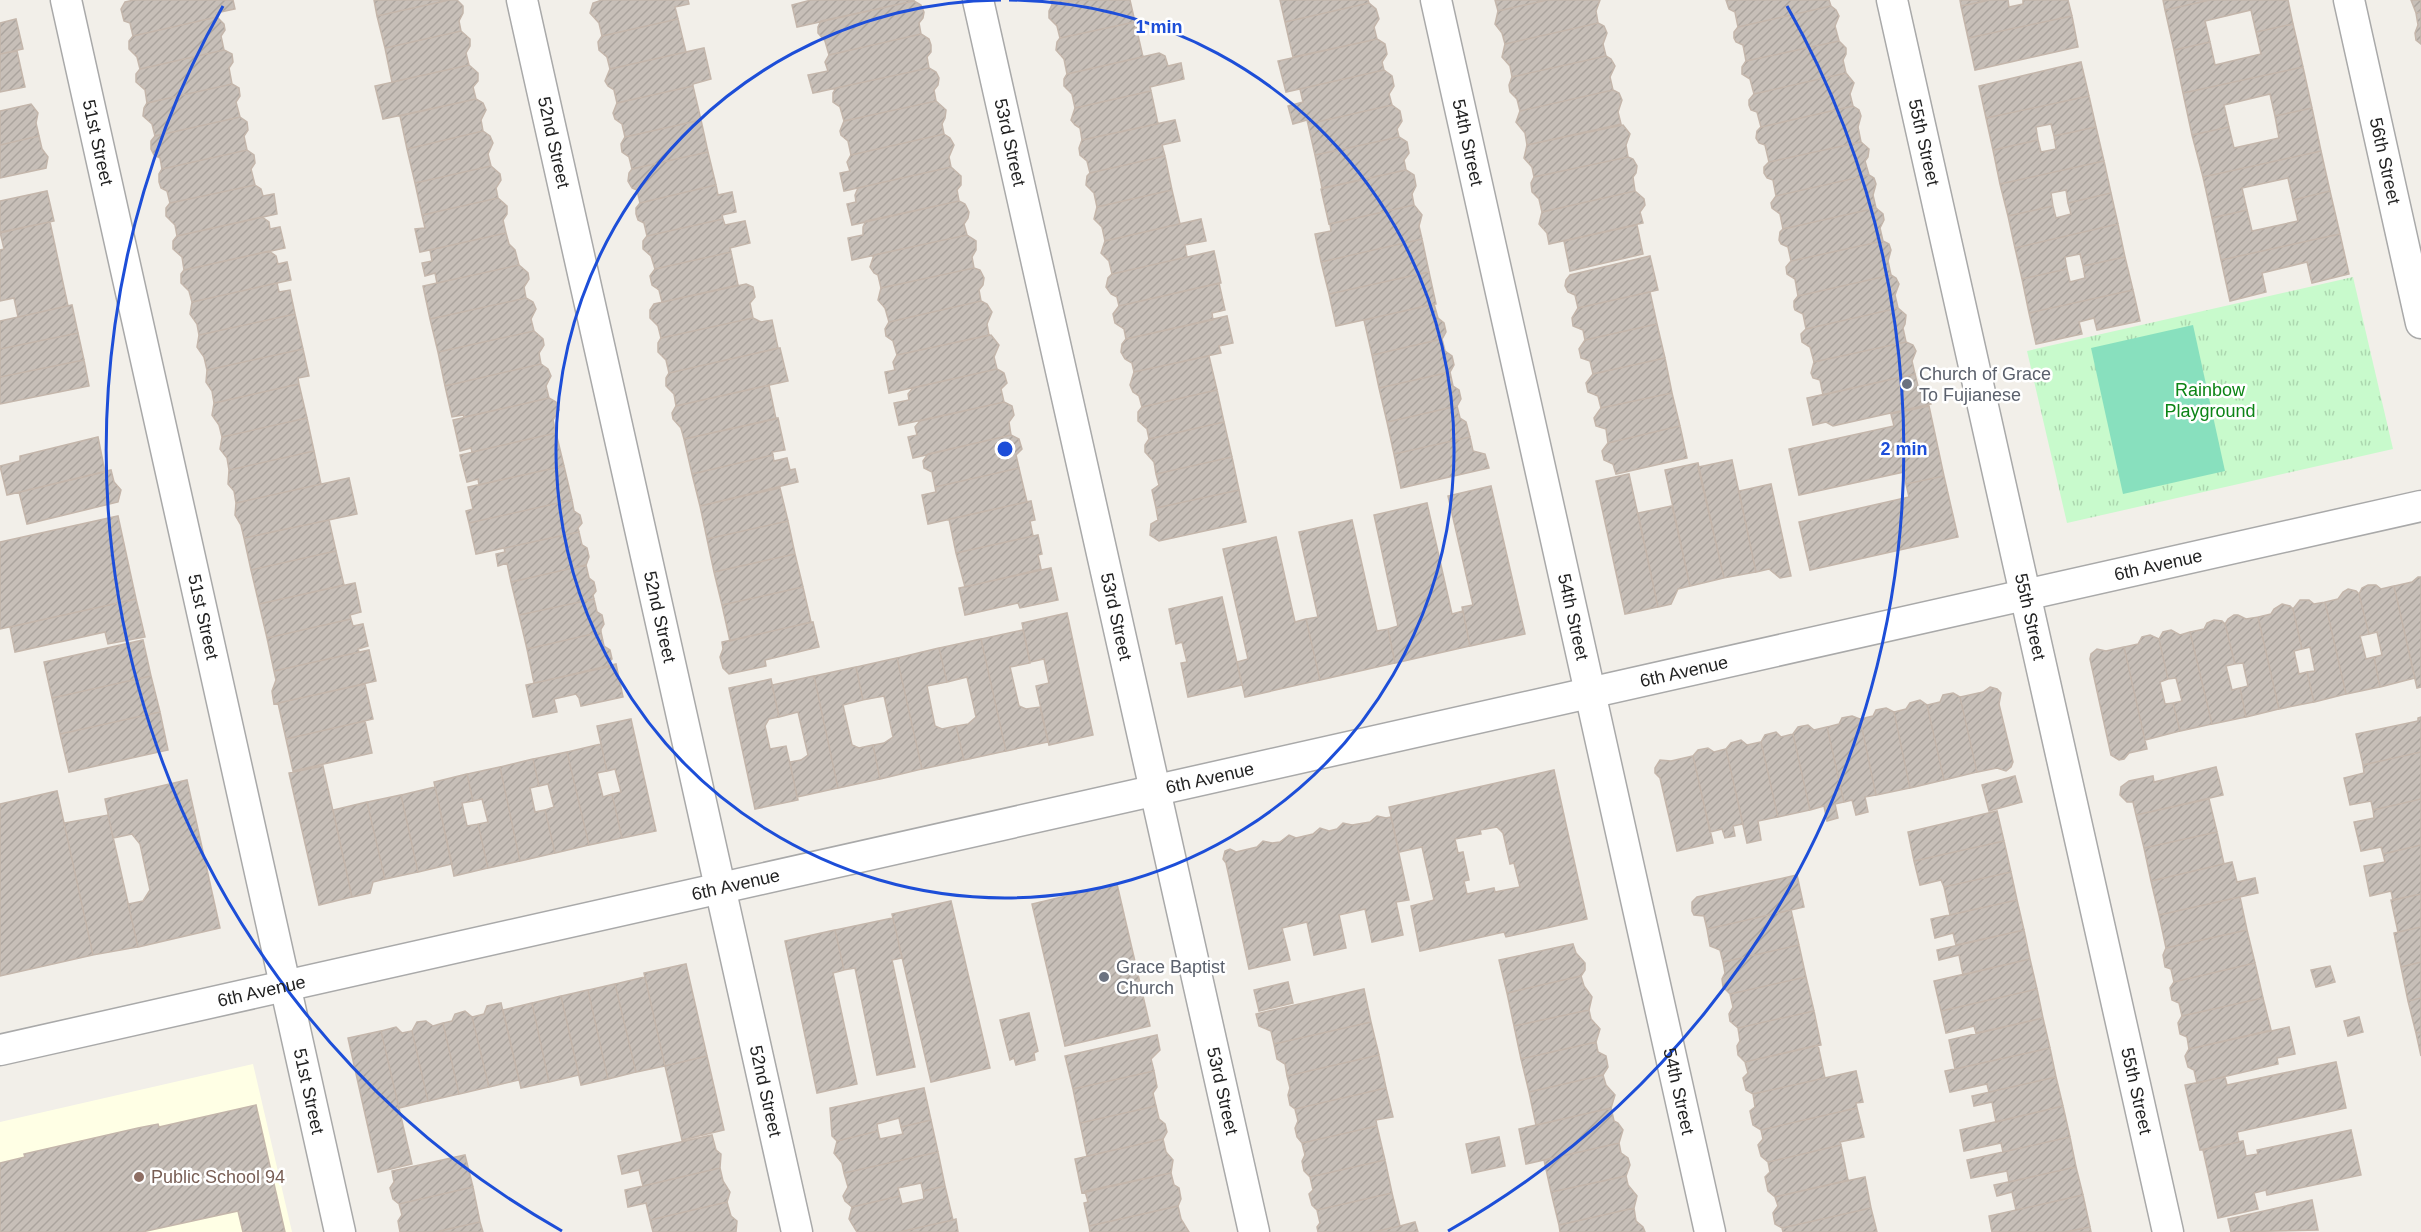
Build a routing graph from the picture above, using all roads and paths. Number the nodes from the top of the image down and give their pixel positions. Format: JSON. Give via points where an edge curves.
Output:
{"nodes":[{"id":1,"x":66,"y":0,"type":"edge"},
{"id":2,"x":522,"y":0,"type":"edge"},
{"id":3,"x":978,"y":0,"type":"edge"},
{"id":4,"x":1436,"y":0,"type":"edge"},
{"id":5,"x":1893,"y":0,"type":"edge"},
{"id":6,"x":2349,"y":0,"type":"edge"},
{"id":7,"x":2421,"y":323,"type":"edge"},
{"id":8,"x":2421,"y":506,"type":"edge"},
{"id":9,"x":2025,"y":595,"type":"junction"},
{"id":10,"x":1591,"y":692,"type":"junction"},
{"id":11,"x":1154,"y":790,"type":"junction"},
{"id":12,"x":720,"y":887,"type":"junction"},
{"id":13,"x":285,"y":986,"type":"junction"},
{"id":14,"x":0,"y":1050,"type":"edge"},
{"id":15,"x":340,"y":1232,"type":"edge"},
{"id":16,"x":797,"y":1232,"type":"edge"},
{"id":17,"x":1254,"y":1232,"type":"edge"},
{"id":18,"x":1710,"y":1232,"type":"edge"},
{"id":19,"x":2168,"y":1232,"type":"edge"}],
"edges":[{"from":1,"to":13,"type":"street","name":"51st Street"},
{"from":2,"to":12,"type":"street","name":"52nd Street"},
{"from":3,"to":11,"type":"street","name":"53rd Street"},
{"from":4,"to":10,"type":"street","name":"54th Street"},
{"from":5,"to":9,"type":"street","name":"55th Street"},
{"from":6,"to":7,"type":"street","name":"56th Street"},
{"from":8,"to":9,"type":"street","name":"6th Avenue"},
{"from":9,"to":10,"type":"street","name":"6th Avenue"},
{"from":9,"to":19,"type":"street","name":"55th Street"},
{"from":10,"to":11,"type":"street","name":"6th Avenue"},
{"from":10,"to":18,"type":"street","name":"54th Street"},
{"from":11,"to":12,"type":"street","name":"6th Avenue"},
{"from":11,"to":17,"type":"street","name":"53rd Street"},
{"from":12,"to":13,"type":"street","name":"6th Avenue"},
{"from":12,"to":16,"type":"street","name":"52nd Street"},
{"from":13,"to":14,"type":"street","name":"6th Avenue"},
{"from":13,"to":15,"type":"street","name":"51st Street"}]}
